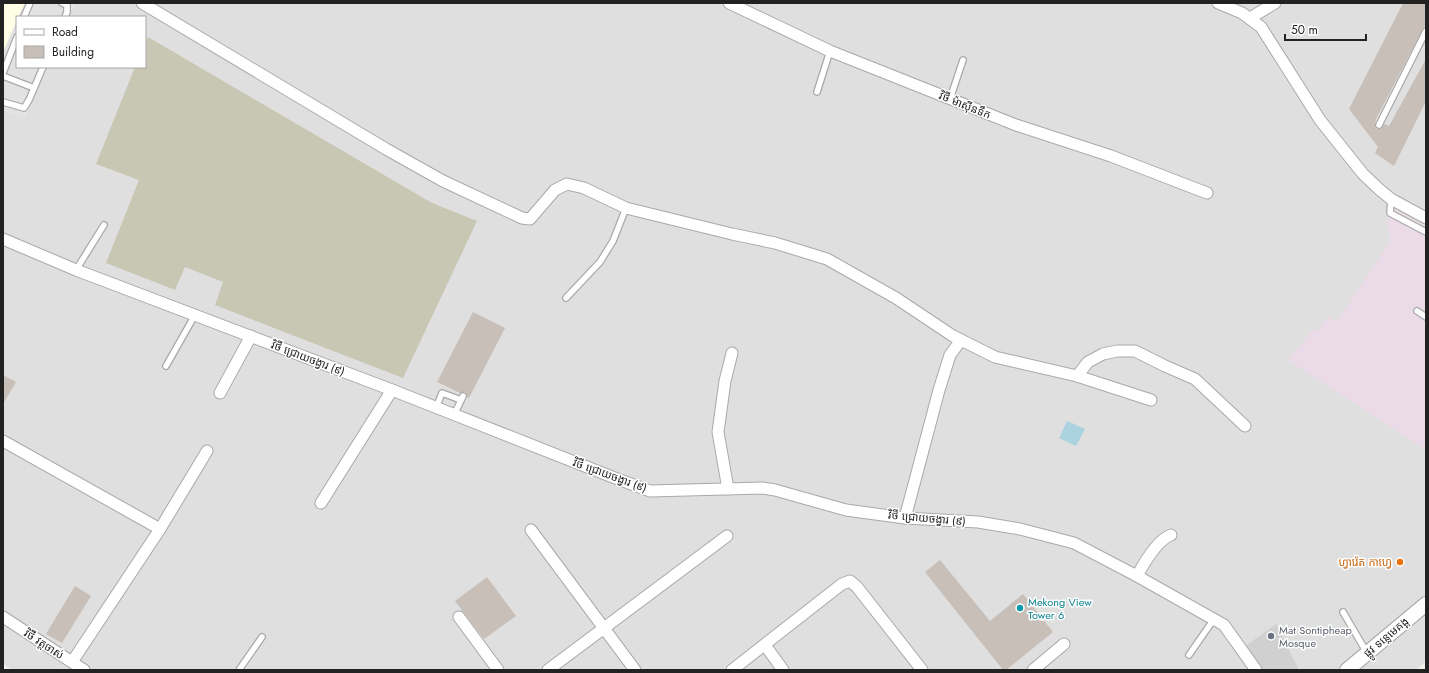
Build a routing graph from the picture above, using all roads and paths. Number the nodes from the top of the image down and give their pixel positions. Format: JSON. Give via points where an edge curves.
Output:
{"nodes":[{"id":1,"x":30,"y":3,"type":"edge"},
{"id":2,"x":62,"y":3,"type":"edge"},
{"id":3,"x":142,"y":3,"type":"edge"},
{"id":4,"x":729,"y":3,"type":"edge"},
{"id":5,"x":1218,"y":3,"type":"edge"},
{"id":6,"x":1275,"y":3,"type":"edge"},
{"id":7,"x":24,"y":16,"type":"edge"},
{"id":8,"x":65,"y":16,"type":"edge"},
{"id":9,"x":1250,"y":18,"type":"junction"},
{"id":10,"x":1426,"y":31,"type":"edge"},
{"id":11,"x":16,"y":44,"type":"edge"},
{"id":12,"x":830,"y":51,"type":"junction"},
{"id":13,"x":963,"y":60,"type":"dead end"},
{"id":14,"x":43,"y":68,"type":"edge"},
{"id":15,"x":3,"y":74,"type":"edge"},
{"id":16,"x":34,"y":88,"type":"junction"},
{"id":17,"x":817,"y":92,"type":"dead end"},
{"id":18,"x":950,"y":99,"type":"junction"},
{"id":19,"x":3,"y":102,"type":"edge"},
{"id":20,"x":1379,"y":125,"type":"dead end"},
{"id":21,"x":1207,"y":193,"type":"dead end"},
{"id":22,"x":1391,"y":199,"type":"junction"},
{"id":23,"x":626,"y":208,"type":"junction"},
{"id":24,"x":1426,"y":218,"type":"edge"},
{"id":25,"x":104,"y":225,"type":"dead end"},
{"id":26,"x":1426,"y":232,"type":"edge"},
{"id":27,"x":3,"y":239,"type":"edge"},
{"id":28,"x":76,"y":270,"type":"junction"},
{"id":29,"x":566,"y":298,"type":"dead end"},
{"id":30,"x":1417,"y":311,"type":"dead end"},
{"id":31,"x":195,"y":315,"type":"junction"},
{"id":32,"x":1426,"y":317,"type":"edge"},
{"id":33,"x":251,"y":336,"type":"junction"},
{"id":34,"x":961,"y":340,"type":"junction"},
{"id":35,"x":732,"y":353,"type":"dead end"},
{"id":36,"x":166,"y":366,"type":"dead end"},
{"id":37,"x":1077,"y":376,"type":"junction"},
{"id":38,"x":392,"y":390,"type":"junction"},
{"id":39,"x":220,"y":393,"type":"dead end"},
{"id":40,"x":1151,"y":400,"type":"dead end"},
{"id":41,"x":436,"y":408,"type":"junction"},
{"id":42,"x":454,"y":415,"type":"junction"},
{"id":43,"x":1245,"y":426,"type":"dead end"},
{"id":44,"x":3,"y":441,"type":"edge"},
{"id":45,"x":207,"y":451,"type":"dead end"},
{"id":46,"x":728,"y":489,"type":"junction"},
{"id":47,"x":321,"y":503,"type":"dead end"},
{"id":48,"x":905,"y":518,"type":"junction"},
{"id":49,"x":160,"y":529,"type":"junction"},
{"id":50,"x":531,"y":530,"type":"dead end"},
{"id":51,"x":1171,"y":535,"type":"dead end"},
{"id":52,"x":727,"y":536,"type":"dead end"},
{"id":53,"x":1137,"y":576,"type":"junction"},
{"id":54,"x":1426,"y":604,"type":"edge"},
{"id":55,"x":1343,"y":612,"type":"dead end"},
{"id":56,"x":3,"y":617,"type":"edge"},
{"id":57,"x":459,"y":617,"type":"dead end"},
{"id":58,"x":1214,"y":619,"type":"junction"},
{"id":59,"x":604,"y":628,"type":"junction"},
{"id":60,"x":262,"y":637,"type":"dead end"},
{"id":61,"x":765,"y":644,"type":"junction"},
{"id":62,"x":1064,"y":644,"type":"dead end"},
{"id":63,"x":1367,"y":653,"type":"junction"},
{"id":64,"x":1189,"y":655,"type":"dead end"},
{"id":65,"x":72,"y":662,"type":"junction"},
{"id":66,"x":84,"y":670,"type":"edge"},
{"id":67,"x":238,"y":670,"type":"edge"},
{"id":68,"x":498,"y":670,"type":"edge"},
{"id":69,"x":548,"y":670,"type":"edge"},
{"id":70,"x":635,"y":670,"type":"edge"},
{"id":71,"x":732,"y":670,"type":"edge"},
{"id":72,"x":783,"y":670,"type":"edge"},
{"id":73,"x":922,"y":670,"type":"edge"},
{"id":74,"x":1033,"y":670,"type":"edge"},
{"id":75,"x":1256,"y":670,"type":"edge"},
{"id":76,"x":1347,"y":670,"type":"edge"}],
"edges":[{"from":1,"to":7,"type":"lane"},
{"from":2,"to":8,"type":"lane","via":[[67,5]]},
{"from":3,"to":23,"type":"street","via":[[442,181],[522,218],[530,219],[555,190],[567,184],[584,188]]},
{"from":4,"to":12,"type":"street","name":"វិថី ម៉ាស៊ីនទឹក"},
{"from":5,"to":9,"type":"street"},
{"from":6,"to":9,"type":"street"},
{"from":9,"to":22,"type":"street","via":[[1261,27],[1320,120],[1363,174]]},
{"from":10,"to":20,"type":"lane"},
{"from":11,"to":15,"type":"lane"},
{"from":12,"to":17,"type":"lane"},
{"from":12,"to":18,"type":"street","name":"វិថី ម៉ាស៊ីនទឹក"},
{"from":13,"to":18,"type":"lane"},
{"from":14,"to":16,"type":"lane"},
{"from":15,"to":16,"type":"lane"},
{"from":16,"to":19,"type":"lane","via":[[24,108]]},
{"from":18,"to":21,"type":"street","name":"វិថី ម៉ាស៊ីនទឹក"},
{"from":22,"to":24,"type":"street"},
{"from":22,"to":26,"type":"lane","via":[[1390,213]]},
{"from":23,"to":29,"type":"lane","via":[[613,241],[600,262]]},
{"from":23,"to":34,"type":"street","via":[[775,243],[828,259],[896,298]]},
{"from":25,"to":28,"type":"lane"},
{"from":27,"to":28,"type":"street","name":"វិថី ជ្រោយចង្វារ (៩)"},
{"from":28,"to":31,"type":"street","name":"វិថី ជ្រោយចង្វារ (៩)"},
{"from":30,"to":32,"type":"lane"},
{"from":31,"to":33,"type":"street","name":"វិថី ជ្រោយចង្វារ (៩)"},
{"from":31,"to":36,"type":"lane"},
{"from":33,"to":38,"type":"street","name":"វិថី ជ្រោយចង្វារ (៩)"},
{"from":33,"to":39,"type":"street"},
{"from":34,"to":37,"type":"street","via":[[995,357]]},
{"from":34,"to":48,"type":"street","via":[[950,355]]},
{"from":35,"to":46,"type":"street","via":[[725,381],[718,432]]},
{"from":37,"to":40,"type":"street"},
{"from":37,"to":43,"type":"street","via":[[1088,362],[1103,354],[1135,351],[1195,379]]},
{"from":38,"to":41,"type":"street","name":"វិថី ជ្រោយចង្វារ (៩)"},
{"from":38,"to":47,"type":"street"},
{"from":41,"to":42,"type":"street","name":"វិថី ជ្រោយចង្វារ (៩)"},
{"from":41,"to":42,"type":"lane","via":[[442,393],[462,398]]},
{"from":42,"to":46,"type":"street","name":"វិថី ជ្រោយចង្វារ (៩)","via":[[650,491]]},
{"from":44,"to":49,"type":"street"},
{"from":45,"to":49,"type":"street"},
{"from":46,"to":48,"type":"street","name":"វិថី ជ្រោយចង្វារ (៩)","via":[[768,488],[846,510]]},
{"from":48,"to":53,"type":"street","name":"វិថី ជ្រោយចង្វារ (៩)","via":[[978,522],[1020,529],[1074,543]]},
{"from":49,"to":65,"type":"street"},
{"from":50,"to":59,"type":"street"},
{"from":51,"to":53,"type":"street","via":[[1165,537],[1151,553]]},
{"from":52,"to":59,"type":"street"},
{"from":53,"to":58,"type":"street","name":"វិថី ជ្រោយចង្វារ (៩)"},
{"from":54,"to":63,"type":"street","name":"ផ្លូវ ទន្លេមេគង្គ"},
{"from":55,"to":63,"type":"lane"},
{"from":56,"to":65,"type":"street","name":"វិថី វត្តចាស់"},
{"from":57,"to":68,"type":"street"},
{"from":58,"to":64,"type":"lane"},
{"from":58,"to":75,"type":"street","name":"វិថី ជ្រោយចង្វារ (៩)","via":[[1224,625]]},
{"from":59,"to":69,"type":"street"},
{"from":59,"to":70,"type":"street"},
{"from":60,"to":67,"type":"lane"},
{"from":61,"to":71,"type":"street"},
{"from":61,"to":72,"type":"street"},
{"from":61,"to":73,"type":"street","via":[[842,584],[850,581],[857,586]]},
{"from":62,"to":74,"type":"street"},
{"from":63,"to":76,"type":"street","name":"ផ្លូវ ទន្លេមេគង្គ"},
{"from":65,"to":66,"type":"street","name":"វិថី វត្តចាស់"}]}
